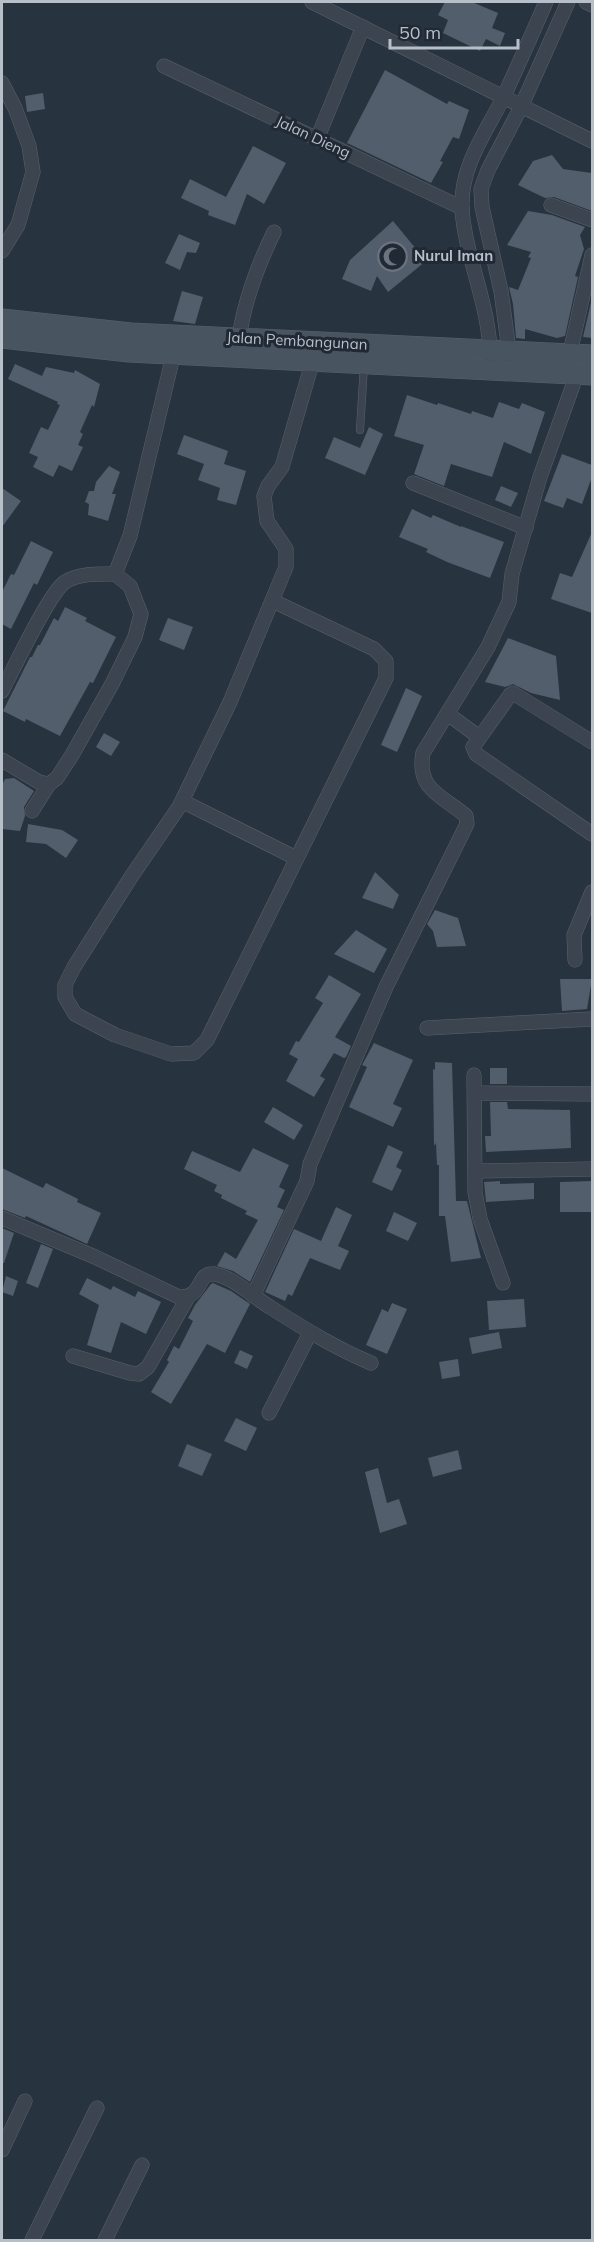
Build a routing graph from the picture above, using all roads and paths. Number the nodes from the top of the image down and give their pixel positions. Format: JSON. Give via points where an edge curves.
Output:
{"nodes":[{"id":1,"x":312,"y":2,"type":"edge"},
{"id":2,"x":546,"y":2,"type":"edge"},
{"id":3,"x":568,"y":2,"type":"edge"},
{"id":4,"x":586,"y":2,"type":"edge"},
{"id":5,"x":592,"y":4,"type":"edge"},
{"id":6,"x":363,"y":27,"type":"junction"},
{"id":7,"x":164,"y":66,"type":"dead end"},
{"id":8,"x":2,"y":83,"type":"edge"},
{"id":9,"x":503,"y":97,"type":"junction"},
{"id":10,"x":521,"y":107,"type":"junction"},
{"id":11,"x":317,"y":139,"type":"junction"},
{"id":12,"x":592,"y":141,"type":"edge"},
{"id":13,"x":551,"y":205,"type":"dead end"},
{"id":14,"x":462,"y":208,"type":"junction"},
{"id":15,"x":592,"y":220,"type":"edge"},
{"id":16,"x":274,"y":232,"type":"dead end"},
{"id":17,"x":2,"y":251,"type":"edge"},
{"id":18,"x":592,"y":255,"type":"edge"},
{"id":19,"x":501,"y":291,"type":"junction"},
{"id":20,"x":481,"y":294,"type":"junction"},
{"id":21,"x":2,"y":319,"type":"edge"},
{"id":22,"x":2,"y":338,"type":"edge"},
{"id":23,"x":239,"y":339,"type":"junction"},
{"id":24,"x":176,"y":344,"type":"junction"},
{"id":25,"x":570,"y":353,"type":"junction"},
{"id":26,"x":592,"y":355,"type":"edge"},
{"id":27,"x":313,"y":360,"type":"junction"},
{"id":28,"x":500,"y":360,"type":"junction"},
{"id":29,"x":364,"y":363,"type":"junction"},
{"id":30,"x":585,"y":374,"type":"edge"},
{"id":31,"x":360,"y":430,"type":"dead end"},
{"id":32,"x":413,"y":483,"type":"dead end"},
{"id":33,"x":526,"y":528,"type":"junction"},
{"id":34,"x":116,"y":574,"type":"junction"},
{"id":35,"x":273,"y":601,"type":"junction"},
{"id":36,"x":2,"y":691,"type":"edge"},
{"id":37,"x":448,"y":714,"type":"junction"},
{"id":38,"x":479,"y":737,"type":"junction"},
{"id":39,"x":592,"y":742,"type":"edge"},
{"id":40,"x":2,"y":760,"type":"edge"},
{"id":41,"x":49,"y":784,"type":"junction"},
{"id":42,"x":182,"y":801,"type":"junction"},
{"id":43,"x":32,"y":811,"type":"dead end"},
{"id":44,"x":592,"y":834,"type":"edge"},
{"id":45,"x":296,"y":858,"type":"junction"},
{"id":46,"x":592,"y":892,"type":"edge"},
{"id":47,"x":587,"y":912,"type":"edge"},
{"id":48,"x":575,"y":960,"type":"dead end"},
{"id":49,"x":592,"y":1019,"type":"edge"},
{"id":50,"x":427,"y":1028,"type":"dead end"},
{"id":51,"x":474,"y":1075,"type":"dead end"},
{"id":52,"x":475,"y":1093,"type":"junction"},
{"id":53,"x":592,"y":1094,"type":"edge"},
{"id":54,"x":592,"y":1169,"type":"edge"},
{"id":55,"x":476,"y":1171,"type":"junction"},
{"id":56,"x":2,"y":1218,"type":"edge"},
{"id":57,"x":503,"y":1283,"type":"dead end"},
{"id":58,"x":253,"y":1296,"type":"junction"},
{"id":59,"x":188,"y":1297,"type":"junction"},
{"id":60,"x":310,"y":1333,"type":"junction"},
{"id":61,"x":73,"y":1356,"type":"dead end"},
{"id":62,"x":371,"y":1363,"type":"dead end"},
{"id":63,"x":269,"y":1413,"type":"dead end"},
{"id":64,"x":25,"y":2101,"type":"dead end"},
{"id":65,"x":97,"y":2108,"type":"dead end"},
{"id":66,"x":2,"y":2150,"type":"edge"},
{"id":67,"x":142,"y":2165,"type":"dead end"},
{"id":68,"x":32,"y":2241,"type":"edge"},
{"id":69,"x":105,"y":2241,"type":"edge"}],
"edges":[{"from":1,"to":6,"type":"street"},
{"from":2,"to":9,"type":"street"},
{"from":3,"to":10,"type":"street"},
{"from":4,"to":5,"type":"street"},
{"from":6,"to":9,"type":"street"},
{"from":6,"to":11,"type":"street"},
{"from":7,"to":11,"type":"street","name":"Jalan Dieng"},
{"from":8,"to":17,"type":"street","via":[[29,146],[33,172],[18,225]]},
{"from":9,"to":10,"type":"street"},
{"from":9,"to":14,"type":"street","via":[[468,163]]},
{"from":10,"to":12,"type":"street"},
{"from":10,"to":19,"type":"street","via":[[481,189]]},
{"from":11,"to":14,"type":"street","name":"Jalan Dieng"},
{"from":13,"to":15,"type":"street"},
{"from":14,"to":20,"type":"street"},
{"from":16,"to":23,"type":"street","via":[[256,267]]},
{"from":18,"to":25,"type":"street"},
{"from":19,"to":20,"type":"street"},
{"from":19,"to":28,"type":"street"},
{"from":20,"to":28,"type":"street"},
{"from":21,"to":24,"type":"main road","name":"Jalan Pembangunan","via":[[131,333]]},
{"from":22,"to":24,"type":"main road","name":"Jalan Pembangunan","via":[[129,352]]},
{"from":23,"to":24,"type":"main road","name":"Jalan Pembangunan"},
{"from":23,"to":28,"type":"main road","name":"Jalan Pembangunan"},
{"from":24,"to":27,"type":"main road","name":"Jalan Pembangunan"},
{"from":24,"to":34,"type":"street","via":[[130,536]]},
{"from":25,"to":26,"type":"main road","name":"Jalan Pembangunan"},
{"from":25,"to":28,"type":"main road","name":"Jalan Pembangunan"},
{"from":27,"to":29,"type":"main road","name":"Jalan Pembangunan"},
{"from":27,"to":35,"type":"street","via":[[282,467],[264,496],[267,521],[286,549],[287,558]]},
{"from":28,"to":29,"type":"main road","name":"Jalan Pembangunan"},
{"from":28,"to":30,"type":"main road","name":"Jalan Pembangunan"},
{"from":29,"to":31,"type":"lane"},
{"from":30,"to":33,"type":"street","via":[[540,477]]},
{"from":32,"to":33,"type":"street"},
{"from":33,"to":37,"type":"street","via":[[512,574],[509,602],[488,647]]},
{"from":34,"to":36,"type":"street","via":[[91,574],[65,582]]},
{"from":34,"to":41,"type":"street","via":[[130,586],[141,614],[135,637],[72,755]]},
{"from":35,"to":42,"type":"street"},
{"from":35,"to":45,"type":"street","via":[[374,649],[386,661],[386,678]]},
{"from":37,"to":38,"type":"street"},
{"from":37,"to":58,"type":"street","via":[[423,753],[422,774],[431,789],[466,816],[467,824],[386,987],[310,1164],[307,1181]]},
{"from":38,"to":39,"type":"street","via":[[513,693]]},
{"from":38,"to":44,"type":"street","via":[[473,747],[476,754]]},
{"from":40,"to":41,"type":"street"},
{"from":41,"to":43,"type":"street"},
{"from":42,"to":45,"type":"street"},
{"from":42,"to":45,"type":"street","via":[[65,985],[65,997],[75,1014],[116,1035],[171,1054],[194,1053],[207,1040]]},
{"from":46,"to":47,"type":"street"},
{"from":47,"to":48,"type":"street","via":[[574,935]]},
{"from":49,"to":50,"type":"street"},
{"from":51,"to":52,"type":"street"},
{"from":52,"to":53,"type":"street"},
{"from":52,"to":55,"type":"street"},
{"from":54,"to":55,"type":"street"},
{"from":55,"to":57,"type":"street","via":[[480,1219]]},
{"from":56,"to":59,"type":"street","via":[[179,1297]]},
{"from":58,"to":59,"type":"street","via":[[210,1274]]},
{"from":58,"to":60,"type":"street"},
{"from":59,"to":61,"type":"street","via":[[148,1367],[139,1374]]},
{"from":60,"to":62,"type":"street"},
{"from":60,"to":63,"type":"street"},
{"from":64,"to":66,"type":"street"},
{"from":65,"to":68,"type":"street"},
{"from":67,"to":69,"type":"street"}]}
